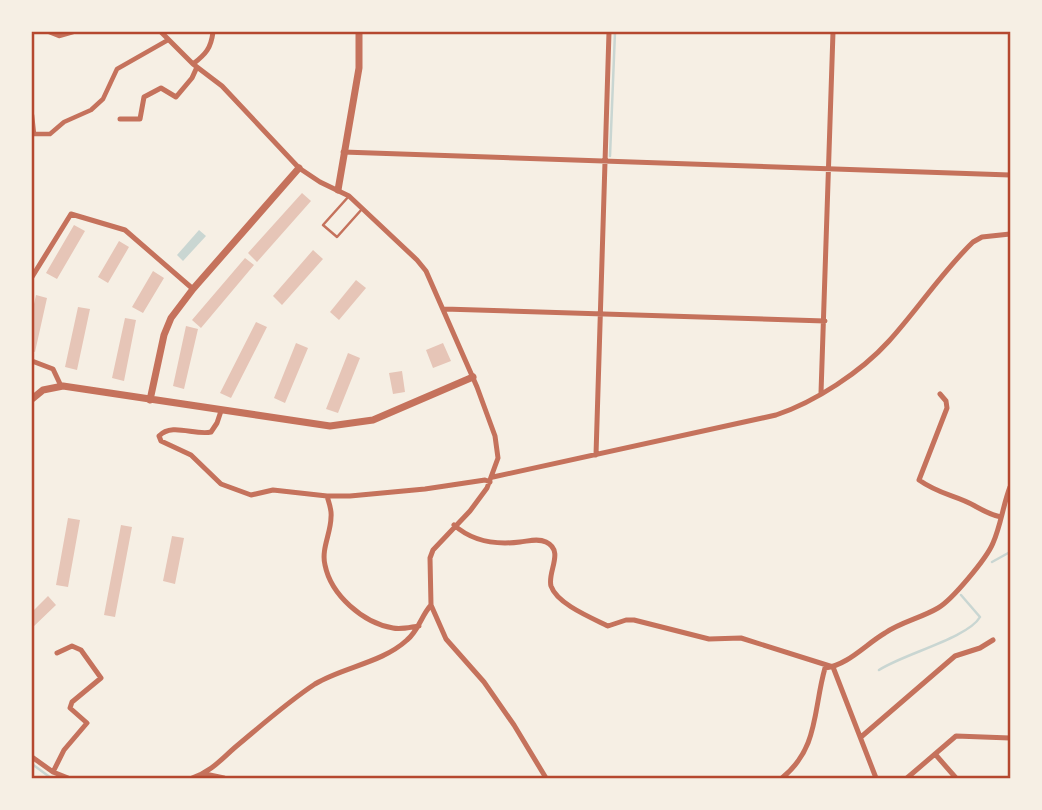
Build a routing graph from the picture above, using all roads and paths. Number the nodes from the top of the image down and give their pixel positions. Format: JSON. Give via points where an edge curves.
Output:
{"nodes":[{"id":1,"x":49,"y":32,"type":"edge"},
{"id":2,"x":73,"y":32,"type":"edge"},
{"id":3,"x":161,"y":32,"type":"edge"},
{"id":4,"x":213,"y":32,"type":"edge"},
{"id":5,"x":359,"y":32,"type":"edge"},
{"id":6,"x":609,"y":32,"type":"edge"},
{"id":7,"x":833,"y":32,"type":"edge"},
{"id":8,"x":167,"y":40,"type":"junction"},
{"id":9,"x":195,"y":65,"type":"junction"},
{"id":10,"x":32,"y":115,"type":"edge"},
{"id":11,"x":120,"y":119,"type":"dead end"},
{"id":12,"x":343,"y":152,"type":"junction"},
{"id":13,"x":604,"y":161,"type":"junction"},
{"id":14,"x":299,"y":168,"type":"junction"},
{"id":15,"x":830,"y":169,"type":"junction"},
{"id":16,"x":1010,"y":175,"type":"edge"},
{"id":17,"x":338,"y":190,"type":"junction"},
{"id":18,"x":349,"y":196,"type":"junction"},
{"id":19,"x":362,"y":209,"type":"junction"},
{"id":20,"x":1010,"y":234,"type":"edge"},
{"id":21,"x":32,"y":277,"type":"edge"},
{"id":22,"x":193,"y":289,"type":"junction"},
{"id":23,"x":444,"y":309,"type":"junction"},
{"id":24,"x":600,"y":313,"type":"junction"},
{"id":25,"x":825,"y":321,"type":"junction"},
{"id":26,"x":32,"y":361,"type":"edge"},
{"id":27,"x":473,"y":377,"type":"junction"},
{"id":28,"x":61,"y":386,"type":"junction"},
{"id":29,"x":821,"y":393,"type":"junction"},
{"id":30,"x":940,"y":394,"type":"dead end"},
{"id":31,"x":32,"y":398,"type":"edge"},
{"id":32,"x":150,"y":400,"type":"junction"},
{"id":33,"x":221,"y":411,"type":"junction"},
{"id":34,"x":596,"y":455,"type":"junction"},
{"id":35,"x":491,"y":479,"type":"junction"},
{"id":36,"x":1010,"y":487,"type":"edge"},
{"id":37,"x":327,"y":496,"type":"junction"},
{"id":38,"x":1001,"y":517,"type":"junction"},
{"id":39,"x":454,"y":525,"type":"junction"},
{"id":40,"x":431,"y":605,"type":"junction"},
{"id":41,"x":419,"y":626,"type":"junction"},
{"id":42,"x":993,"y":640,"type":"dead end"},
{"id":43,"x":57,"y":653,"type":"dead end"},
{"id":44,"x":833,"y":667,"type":"junction"},
{"id":45,"x":861,"y":737,"type":"junction"},
{"id":46,"x":1010,"y":738,"type":"edge"},
{"id":47,"x":934,"y":754,"type":"junction"},
{"id":48,"x":32,"y":757,"type":"edge"},
{"id":49,"x":53,"y":772,"type":"junction"},
{"id":50,"x":205,"y":774,"type":"junction"},
{"id":51,"x":68,"y":779,"type":"edge"},
{"id":52,"x":192,"y":779,"type":"edge"},
{"id":53,"x":224,"y":779,"type":"edge"},
{"id":54,"x":546,"y":779,"type":"edge"},
{"id":55,"x":782,"y":779,"type":"edge"},
{"id":56,"x":876,"y":779,"type":"edge"},
{"id":57,"x":907,"y":779,"type":"edge"},
{"id":58,"x":956,"y":779,"type":"edge"}],
"edges":[{"from":1,"to":2,"type":"street","via":[[60,36]]},
{"from":3,"to":8,"type":"street"},
{"from":4,"to":9,"type":"street","via":[[210,46]]},
{"from":5,"to":12,"type":"street","via":[[359,68]]},
{"from":6,"to":13,"type":"street"},
{"from":7,"to":15,"type":"street"},
{"from":8,"to":9,"type":"street"},
{"from":8,"to":10,"type":"street","via":[[117,69],[103,99],[50,134],[34,134]]},
{"from":9,"to":11,"type":"street","via":[[192,78],[176,97],[161,88],[144,97],[140,119]]},
{"from":9,"to":14,"type":"street","via":[[222,86]]},
{"from":12,"to":13,"type":"street"},
{"from":12,"to":17,"type":"street"},
{"from":13,"to":15,"type":"street"},
{"from":13,"to":24,"type":"street"},
{"from":14,"to":17,"type":"street"},
{"from":14,"to":22,"type":"street"},
{"from":15,"to":16,"type":"street"},
{"from":15,"to":25,"type":"street"},
{"from":17,"to":18,"type":"street"},
{"from":18,"to":19,"type":"street"},
{"from":18,"to":19,"type":"lane","via":[[323,225],[337,237]]},
{"from":19,"to":23,"type":"street","via":[[421,265]]},
{"from":20,"to":29,"type":"street","via":[[974,242],[888,342]]},
{"from":21,"to":22,"type":"street","via":[[71,214],[125,230]]},
{"from":22,"to":32,"type":"street","via":[[167,328]]},
{"from":23,"to":24,"type":"street"},
{"from":23,"to":27,"type":"street"},
{"from":24,"to":25,"type":"street"},
{"from":24,"to":34,"type":"street"},
{"from":25,"to":29,"type":"street"},
{"from":26,"to":28,"type":"street","via":[[53,369]]},
{"from":27,"to":33,"type":"street","via":[[356,424],[319,426]]},
{"from":27,"to":35,"type":"street","via":[[497,444]]},
{"from":28,"to":31,"type":"street"},
{"from":28,"to":32,"type":"street"},
{"from":29,"to":34,"type":"street","via":[[801,407],[776,415]]},
{"from":30,"to":38,"type":"street","via":[[947,408],[919,480],[934,491]]},
{"from":32,"to":33,"type":"street"},
{"from":33,"to":37,"type":"street","via":[[211,432],[171,430],[159,436],[161,441],[191,455],[221,484],[241,493],[274,490]]},
{"from":34,"to":35,"type":"street"},
{"from":35,"to":37,"type":"street"},
{"from":35,"to":39,"type":"street","via":[[470,511]]},
{"from":36,"to":38,"type":"street"},
{"from":37,"to":41,"type":"street","via":[[331,521],[325,565],[335,590],[372,621],[394,629]]},
{"from":38,"to":44,"type":"street","via":[[985,559],[941,607],[892,628]]},
{"from":39,"to":40,"type":"street","via":[[430,558]]},
{"from":39,"to":44,"type":"street","via":[[495,544],[548,542],[555,554],[553,589],[573,608],[608,626],[634,620],[709,639],[741,638]]},
{"from":40,"to":41,"type":"street"},
{"from":40,"to":54,"type":"street","via":[[446,639],[499,703]]},
{"from":41,"to":50,"type":"street","via":[[406,641],[362,666],[317,682]]},
{"from":42,"to":45,"type":"street","via":[[955,656]]},
{"from":43,"to":49,"type":"street","via":[[72,646],[81,650],[101,678],[72,702],[70,708],[87,723],[64,750]]},
{"from":44,"to":45,"type":"street"},
{"from":44,"to":55,"type":"street","via":[[825,668],[813,733],[793,769]]},
{"from":45,"to":56,"type":"street"},
{"from":46,"to":47,"type":"street","via":[[956,736]]},
{"from":47,"to":57,"type":"street"},
{"from":47,"to":58,"type":"street"},
{"from":48,"to":49,"type":"street"},
{"from":49,"to":51,"type":"street"},
{"from":50,"to":52,"type":"street"},
{"from":50,"to":53,"type":"street"}]}
